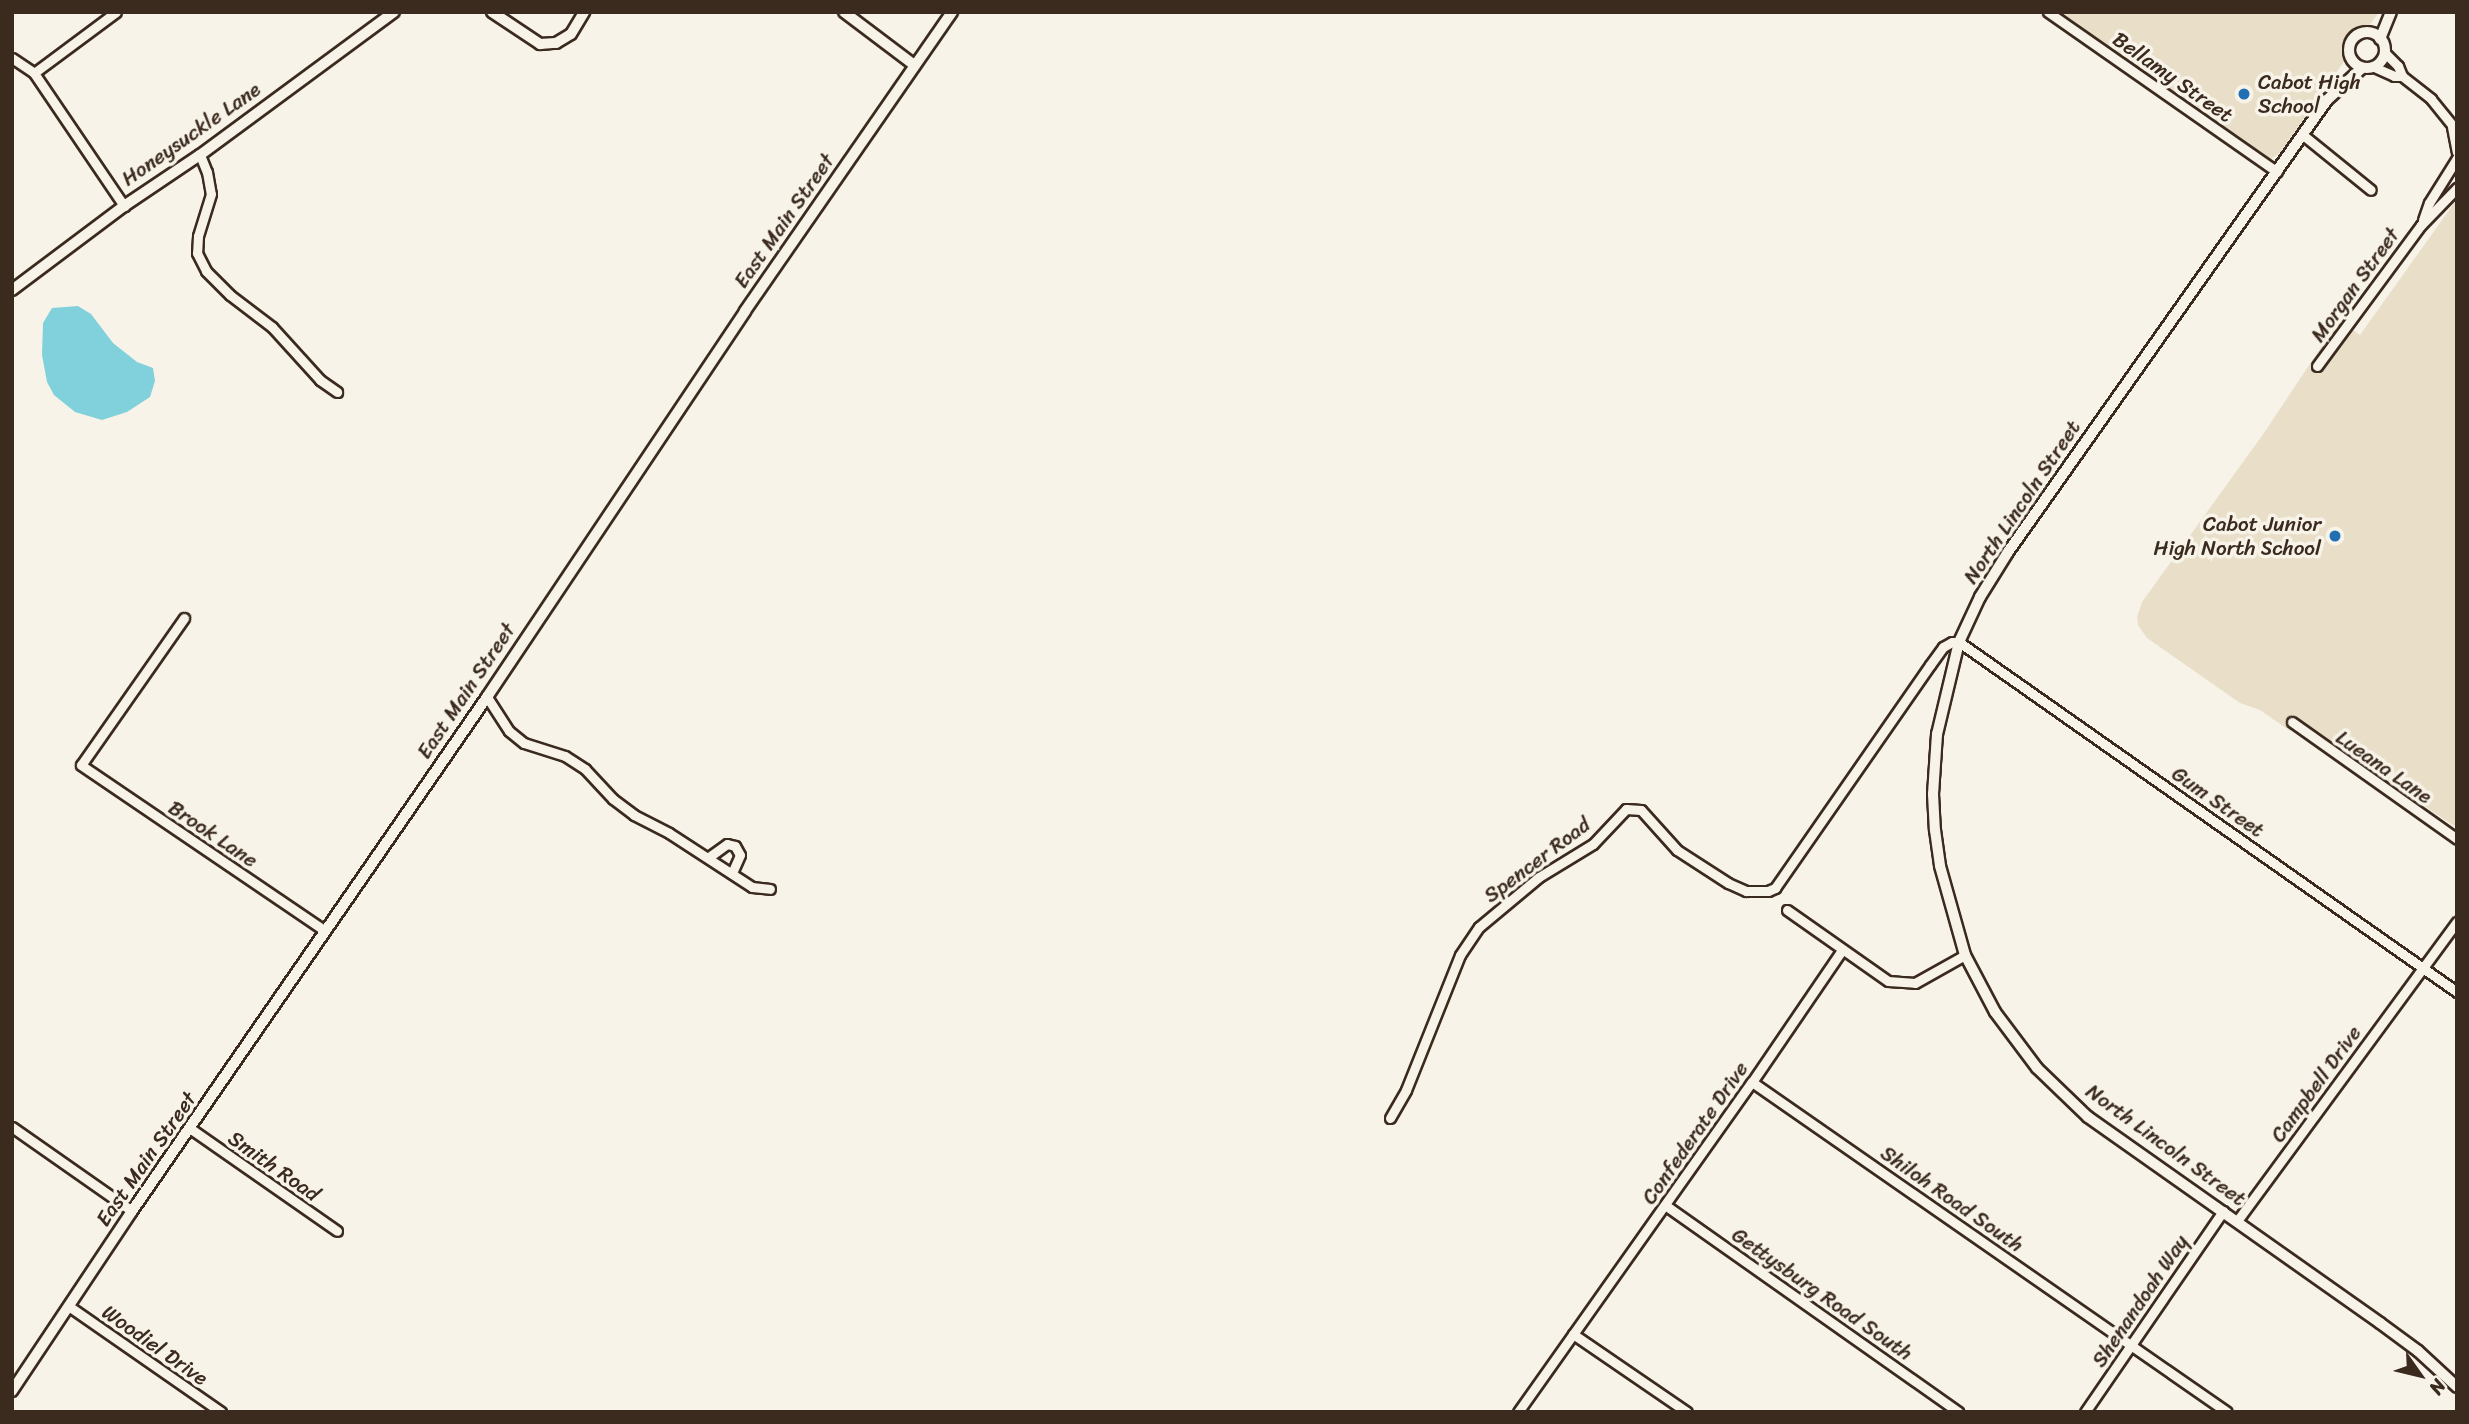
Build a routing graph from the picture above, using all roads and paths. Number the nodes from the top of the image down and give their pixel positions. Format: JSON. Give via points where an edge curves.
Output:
{"nodes":[{"id":1,"x":116,"y":12,"type":"edge"},
{"id":2,"x":394,"y":12,"type":"edge"},
{"id":3,"x":492,"y":12,"type":"edge"},
{"id":4,"x":584,"y":12,"type":"edge"},
{"id":5,"x":844,"y":12,"type":"edge"},
{"id":6,"x":952,"y":12,"type":"edge"},
{"id":7,"x":2048,"y":12,"type":"edge"},
{"id":8,"x":2390,"y":12,"type":"edge"},
{"id":9,"x":2377,"y":36,"type":"junction"},
{"id":10,"x":2384,"y":52,"type":"junction"},
{"id":11,"x":12,"y":58,"type":"edge"},
{"id":12,"x":914,"y":65,"type":"junction"},
{"id":13,"x":2357,"y":65,"type":"junction"},
{"id":14,"x":2374,"y":66,"type":"junction"},
{"id":15,"x":34,"y":73,"type":"junction"},
{"id":16,"x":2402,"y":76,"type":"junction"},
{"id":17,"x":2454,"y":129,"type":"edge"},
{"id":18,"x":2303,"y":135,"type":"junction"},
{"id":19,"x":2457,"y":152,"type":"edge"},
{"id":20,"x":200,"y":155,"type":"junction"},
{"id":21,"x":2457,"y":158,"type":"edge"},
{"id":22,"x":2457,"y":170,"type":"edge"},
{"id":23,"x":2277,"y":172,"type":"junction"},
{"id":24,"x":2457,"y":188,"type":"edge"},
{"id":25,"x":2371,"y":190,"type":"dead end"},
{"id":26,"x":124,"y":205,"type":"junction"},
{"id":27,"x":2421,"y":225,"type":"junction"},
{"id":28,"x":12,"y":290,"type":"edge"},
{"id":29,"x":2316,"y":366,"type":"dead end"},
{"id":30,"x":337,"y":392,"type":"dead end"},
{"id":31,"x":184,"y":618,"type":"dead end"},
{"id":32,"x":1959,"y":642,"type":"junction"},
{"id":33,"x":487,"y":697,"type":"junction"},
{"id":34,"x":2292,"y":722,"type":"dead end"},
{"id":35,"x":2457,"y":839,"type":"edge"},
{"id":36,"x":709,"y":858,"type":"junction"},
{"id":37,"x":732,"y":873,"type":"junction"},
{"id":38,"x":770,"y":889,"type":"dead end"},
{"id":39,"x":1787,"y":910,"type":"dead end"},
{"id":40,"x":2457,"y":922,"type":"edge"},
{"id":41,"x":325,"y":931,"type":"junction"},
{"id":42,"x":1842,"y":950,"type":"junction"},
{"id":43,"x":1965,"y":955,"type":"junction"},
{"id":44,"x":2423,"y":968,"type":"junction"},
{"id":45,"x":2457,"y":992,"type":"edge"},
{"id":46,"x":1752,"y":1082,"type":"junction"},
{"id":47,"x":1390,"y":1118,"type":"dead end"},
{"id":48,"x":12,"y":1127,"type":"edge"},
{"id":49,"x":191,"y":1129,"type":"junction"},
{"id":50,"x":1665,"y":1205,"type":"junction"},
{"id":51,"x":132,"y":1211,"type":"junction"},
{"id":52,"x":2223,"y":1211,"type":"junction"},
{"id":53,"x":2237,"y":1221,"type":"junction"},
{"id":54,"x":337,"y":1231,"type":"dead end"},
{"id":55,"x":69,"y":1307,"type":"junction"},
{"id":56,"x":1573,"y":1334,"type":"junction"},
{"id":57,"x":2132,"y":1344,"type":"junction"},
{"id":58,"x":2457,"y":1387,"type":"edge"},
{"id":59,"x":12,"y":1391,"type":"edge"},
{"id":60,"x":221,"y":1412,"type":"edge"},
{"id":61,"x":1518,"y":1412,"type":"edge"},
{"id":62,"x":1687,"y":1412,"type":"edge"},
{"id":63,"x":1958,"y":1412,"type":"edge"},
{"id":64,"x":2085,"y":1412,"type":"edge"},
{"id":65,"x":2227,"y":1412,"type":"edge"}],
"edges":[{"from":1,"to":15,"type":"street"},
{"from":2,"to":20,"type":"street","name":"Honeysuckle Lane"},
{"from":3,"to":4,"type":"street","via":[[540,44],[556,43],[571,34]]},
{"from":5,"to":12,"type":"street"},
{"from":6,"to":12,"type":"street","name":"East Main Street"},
{"from":7,"to":23,"type":"street","name":"Bellamy Street"},
{"from":8,"to":9,"type":"street"},
{"from":9,"to":10,"type":"street"},
{"from":9,"to":13,"type":"street","via":[[2361,33],[2352,40],[2348,50]]},
{"from":10,"to":14,"type":"street"},
{"from":10,"to":16,"type":"street"},
{"from":11,"to":15,"type":"street"},
{"from":12,"to":33,"type":"street","name":"East Main Street"},
{"from":13,"to":14,"type":"street"},
{"from":13,"to":18,"type":"street","name":"North Lincoln Street"},
{"from":14,"to":16,"type":"street"},
{"from":15,"to":26,"type":"street"},
{"from":16,"to":17,"type":"street","via":[[2431,99]]},
{"from":17,"to":19,"type":"street"},
{"from":18,"to":23,"type":"street","name":"North Lincoln Street"},
{"from":18,"to":25,"type":"street"},
{"from":20,"to":26,"type":"street","name":"Honeysuckle Lane"},
{"from":20,"to":30,"type":"street","via":[[211,194],[198,236],[197,253],[206,271],[272,327],[320,380]]},
{"from":21,"to":22,"type":"street"},
{"from":21,"to":27,"type":"street","name":"Morgan Street","via":[[2429,202]]},
{"from":23,"to":32,"type":"street","name":"North Lincoln Street","via":[[2008,552]]},
{"from":24,"to":27,"type":"street","name":"Morgan Street"},
{"from":26,"to":28,"type":"street","name":"Honeysuckle Lane"},
{"from":27,"to":29,"type":"street","name":"Morgan Street"},
{"from":31,"to":41,"type":"street","name":"Brook Lane","via":[[81,765]]},
{"from":32,"to":43,"type":"street","name":"North Lincoln Street","via":[[1937,734],[1933,793],[1940,866]]},
{"from":32,"to":44,"type":"street","name":"Gum Street"},
{"from":32,"to":47,"type":"street","name":"Spencer Road","via":[[1943,647],[1775,888],[1745,891],[1709,873],[1677,850],[1635,808],[1626,809],[1592,844],[1539,877],[1504,906],[1479,927],[1460,955]]},
{"from":33,"to":36,"type":"street","via":[[509,731],[524,743],[575,762],[634,815]]},
{"from":33,"to":41,"type":"street","name":"East Main Street"},
{"from":34,"to":35,"type":"street","name":"Lueana Lane"},
{"from":36,"to":37,"type":"street"},
{"from":36,"to":37,"type":"street","via":[[727,844],[735,846],[740,855]]},
{"from":37,"to":38,"type":"street","via":[[752,887]]},
{"from":39,"to":42,"type":"street"},
{"from":40,"to":44,"type":"street"},
{"from":41,"to":49,"type":"street","name":"East Main Street"},
{"from":42,"to":43,"type":"street","via":[[1888,981],[1901,983],[1915,983]]},
{"from":42,"to":46,"type":"street","name":"Confederate Drive"},
{"from":43,"to":52,"type":"street","name":"North Lincoln Street","via":[[1995,1012],[2037,1068],[2088,1117]]},
{"from":44,"to":45,"type":"street","name":"Gum Street"},
{"from":44,"to":53,"type":"street","name":"Campbell Drive"},
{"from":46,"to":50,"type":"street","name":"Confederate Drive"},
{"from":46,"to":57,"type":"street","name":"Shiloh Road South"},
{"from":48,"to":51,"type":"street"},
{"from":49,"to":51,"type":"street","name":"East Main Street"},
{"from":49,"to":54,"type":"street","name":"Smith Road"},
{"from":50,"to":56,"type":"street","name":"Confederate Drive"},
{"from":50,"to":63,"type":"street","name":"Gettysburg Road South"},
{"from":51,"to":55,"type":"street","name":"East Main Street"},
{"from":52,"to":53,"type":"street","name":"North Lincoln Street"},
{"from":52,"to":57,"type":"street","name":"Shenandoah Way"},
{"from":53,"to":58,"type":"street","name":"North Lincoln Street","via":[[2418,1350]]},
{"from":55,"to":59,"type":"street","name":"East Main Street"},
{"from":55,"to":60,"type":"street","name":"Woodiel Drive"},
{"from":56,"to":61,"type":"street","name":"Confederate Drive"},
{"from":56,"to":62,"type":"street"},
{"from":57,"to":64,"type":"street","name":"Shenandoah Way"},
{"from":57,"to":65,"type":"street","name":"Shiloh Road South"}]}
